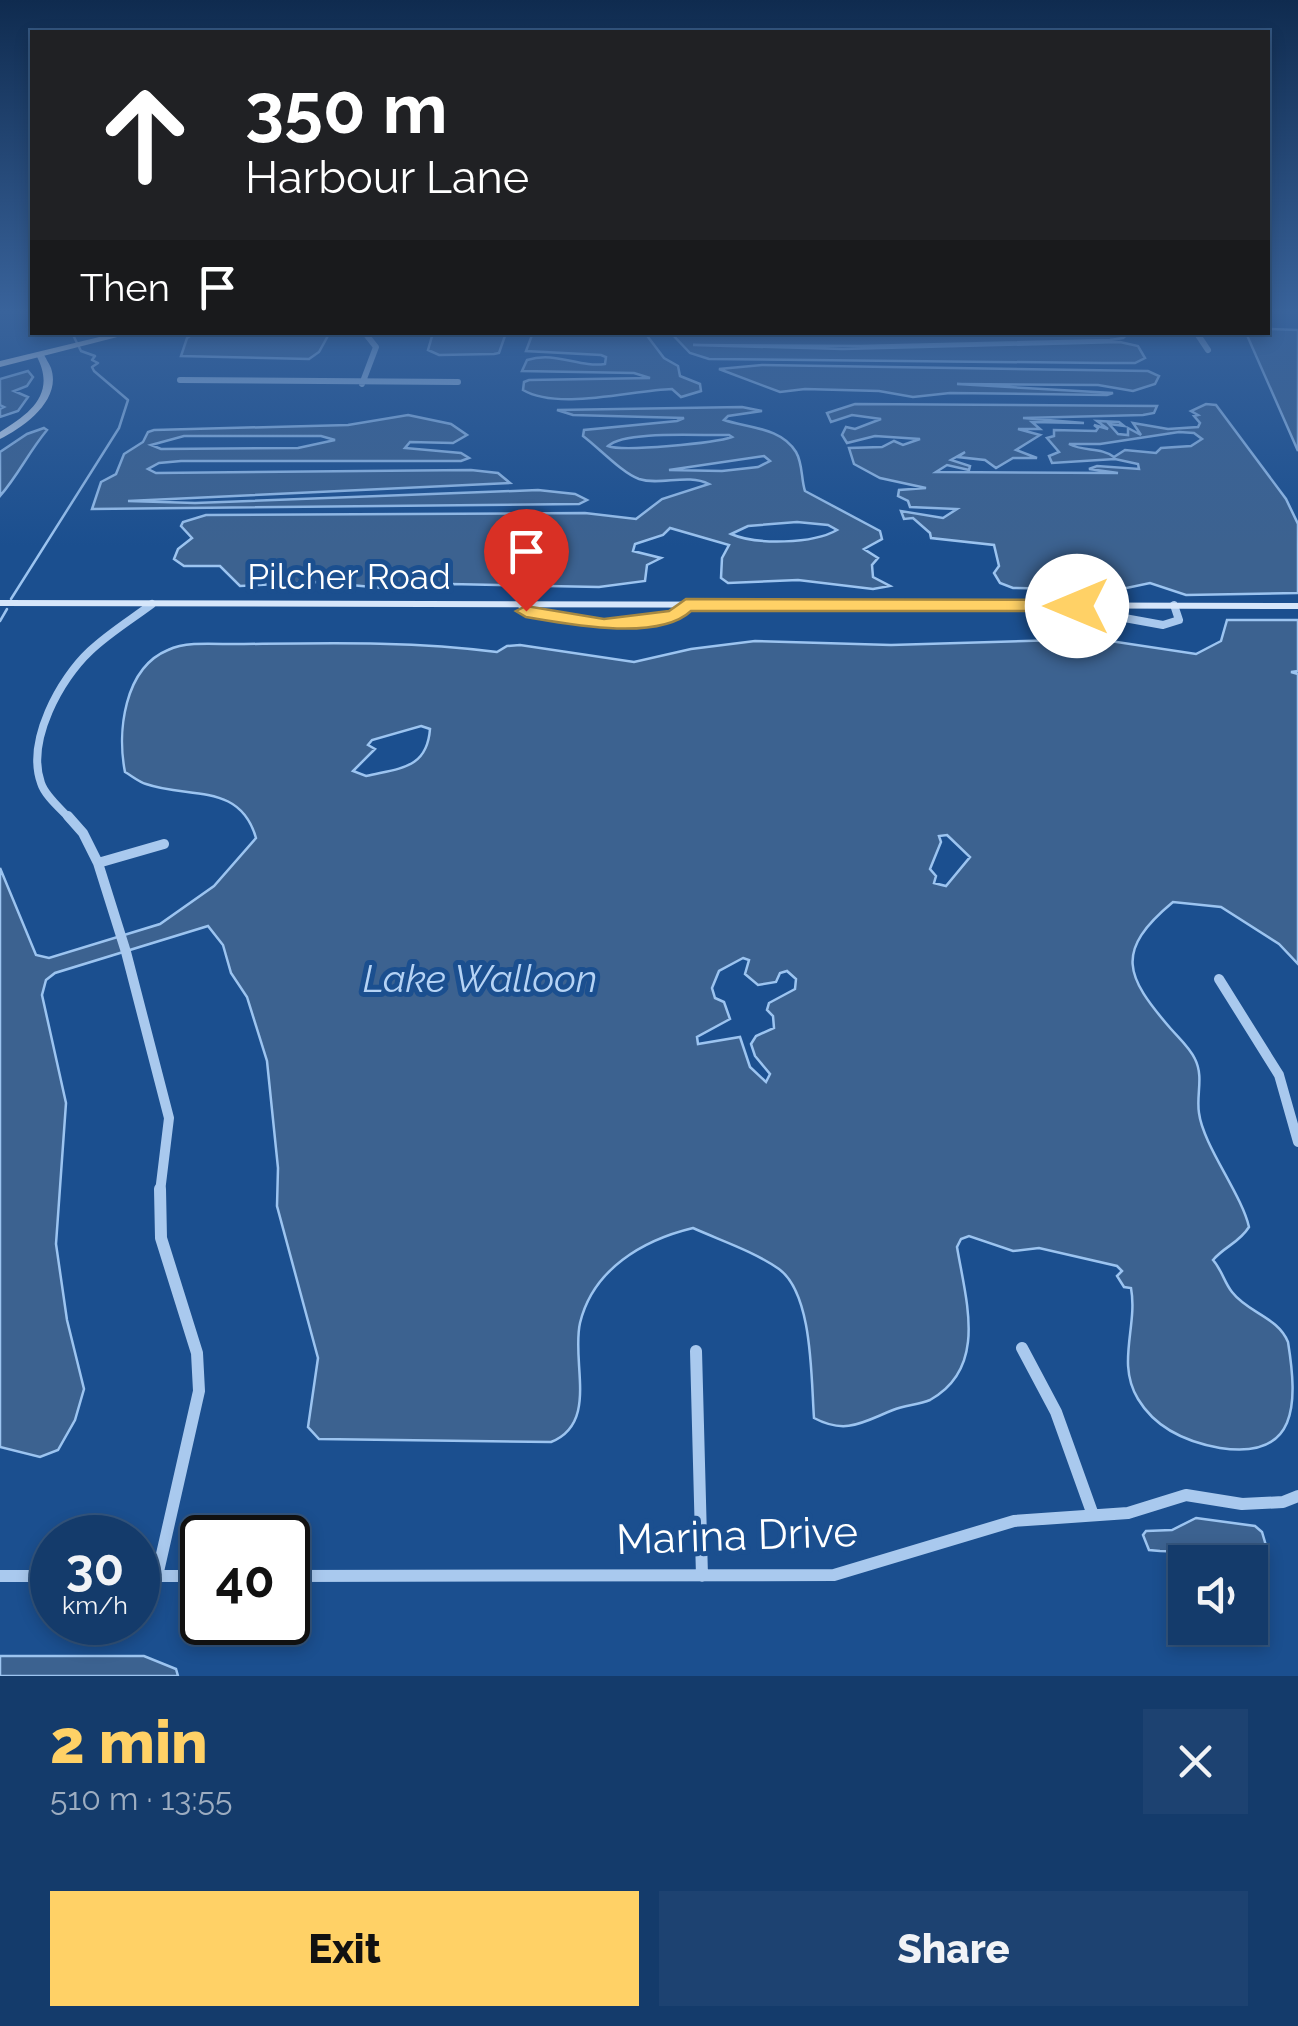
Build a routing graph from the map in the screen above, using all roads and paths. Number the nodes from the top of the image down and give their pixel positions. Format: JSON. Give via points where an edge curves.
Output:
{"nodes":[{"id":1,"x":48,"y":390,"type":"edge"},
{"id":2,"x":0,"y":436,"type":"edge"},
{"id":3,"x":0,"y":603,"type":"edge"},
{"id":4,"x":128,"y":604,"type":"junction"},
{"id":5,"x":152,"y":604,"type":"junction"},
{"id":6,"x":521,"y":604,"type":"junction"},
{"id":7,"x":686,"y":605,"type":"junction"},
{"id":8,"x":1111,"y":606,"type":"junction"},
{"id":9,"x":1174,"y":606,"type":"junction"},
{"id":10,"x":1298,"y":606,"type":"edge"},
{"id":11,"x":123,"y":624,"type":"junction"},
{"id":12,"x":164,"y":844,"type":"dead end"},
{"id":13,"x":98,"y":863,"type":"junction"},
{"id":14,"x":126,"y":952,"type":"joint"},
{"id":15,"x":1219,"y":979,"type":"dead end"},
{"id":16,"x":1298,"y":1142,"type":"edge"},
{"id":17,"x":1022,"y":1348,"type":"dead end"},
{"id":18,"x":696,"y":1351,"type":"dead end"},
{"id":19,"x":1298,"y":1496,"type":"edge"},
{"id":20,"x":1093,"y":1515,"type":"junction"},
{"id":21,"x":160,"y":1563,"type":"edge"},
{"id":22,"x":0,"y":1576,"type":"edge"},
{"id":23,"x":30,"y":1576,"type":"edge"},
{"id":24,"x":310,"y":1576,"type":"edge"},
{"id":25,"x":702,"y":1576,"type":"junction"}],
"edges":[{"from":1,"to":2,"type":"street","via":[[30,415]]},
{"from":3,"to":4,"type":"street","name":"Pilcher Road"},
{"from":4,"to":5,"type":"street","name":"Pilcher Road"},
{"from":4,"to":11,"type":"street"},
{"from":5,"to":6,"type":"street","name":"Pilcher Road"},
{"from":5,"to":11,"type":"street"},
{"from":6,"to":7,"type":"street","name":"Pilcher Road"},
{"from":6,"to":7,"type":"street","via":[[526,611],[604,624],[675,616]]},
{"from":7,"to":8,"type":"street","name":"Pilcher Road"},
{"from":8,"to":9,"type":"street","name":"Pilcher Road"},
{"from":8,"to":9,"type":"street","via":[[1119,617],[1162,625],[1179,620]]},
{"from":9,"to":10,"type":"street","name":"Pilcher Road"},
{"from":11,"to":13,"type":"street","via":[[72,671],[43,727],[36,758],[41,786]]},
{"from":12,"to":13,"type":"street"},
{"from":13,"to":14,"type":"street"},
{"from":14,"to":21,"type":"street","via":[[169,1118],[161,1238],[197,1353],[192,1426]]},
{"from":15,"to":16,"type":"street","via":[[1279,1075]]},
{"from":17,"to":20,"type":"street","via":[[1056,1412]]},
{"from":18,"to":25,"type":"street"},
{"from":19,"to":20,"type":"street","name":"Marina Drive","via":[[1242,1504],[1186,1496],[1148,1510]]},
{"from":20,"to":25,"type":"street","name":"Marina Drive","via":[[1014,1521],[834,1575]]},
{"from":22,"to":23,"type":"street"},
{"from":24,"to":25,"type":"street","name":"Marina Drive"}]}
